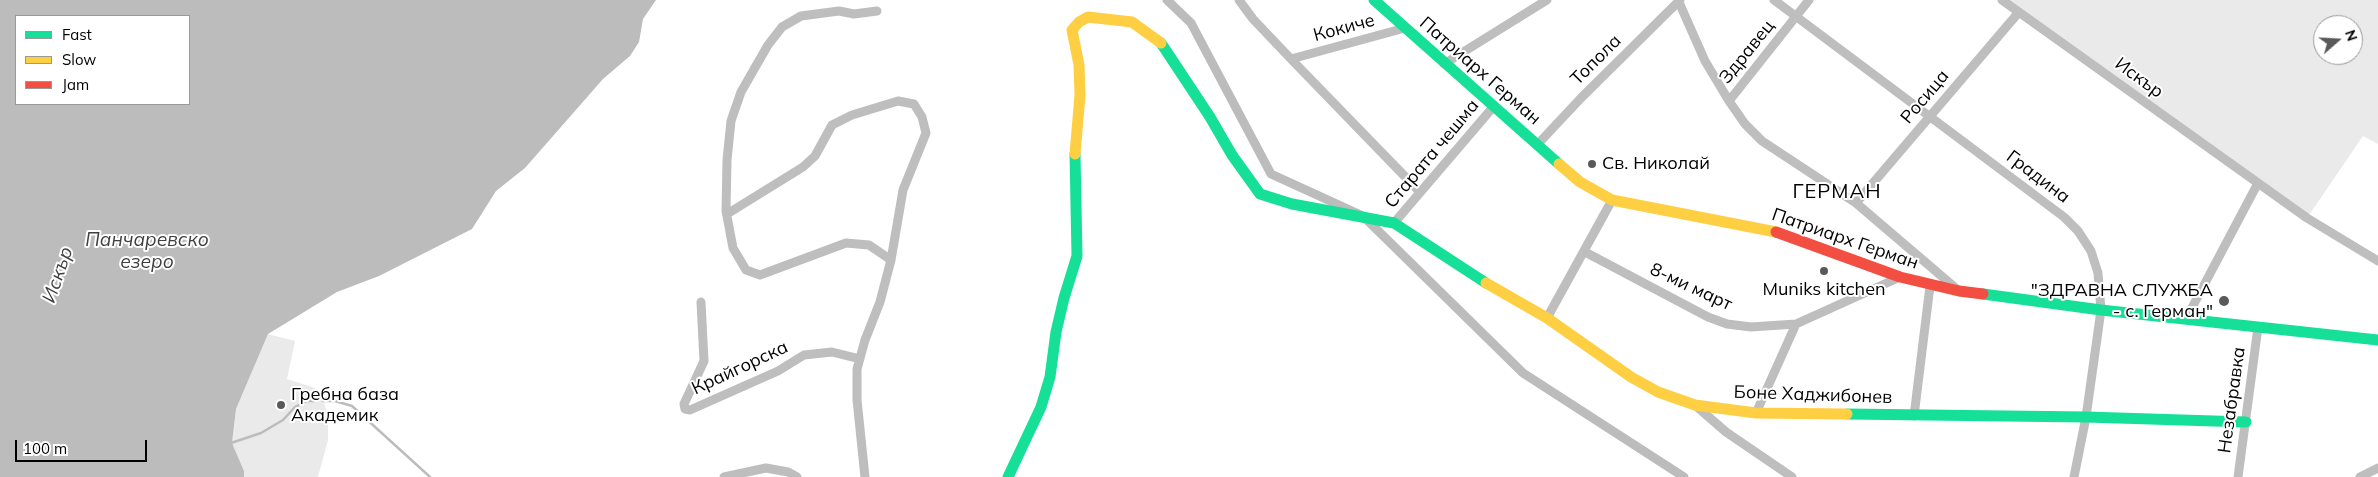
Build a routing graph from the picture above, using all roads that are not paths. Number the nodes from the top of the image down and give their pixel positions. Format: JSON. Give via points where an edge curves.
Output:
{"nodes":[{"id":1,"x":1239,"y":0,"type":"edge"},
{"id":2,"x":1374,"y":0,"type":"edge"},
{"id":3,"x":1547,"y":0,"type":"edge"},
{"id":4,"x":1774,"y":0,"type":"edge"},
{"id":5,"x":1809,"y":0,"type":"edge"},
{"id":6,"x":2002,"y":0,"type":"edge"},
{"id":7,"x":1679,"y":1,"type":"edge"},
{"id":8,"x":877,"y":12,"type":"dead end"},
{"id":9,"x":2019,"y":12,"type":"junction"},
{"id":10,"x":1796,"y":18,"type":"junction"},
{"id":11,"x":1405,"y":28,"type":"junction"},
{"id":12,"x":1291,"y":60,"type":"junction"},
{"id":13,"x":1444,"y":64,"type":"junction"},
{"id":14,"x":1729,"y":101,"type":"junction"},
{"id":15,"x":1494,"y":106,"type":"junction"},
{"id":16,"x":1930,"y":116,"type":"junction"},
{"id":17,"x":1538,"y":145,"type":"junction"},
{"id":18,"x":2258,"y":183,"type":"junction"},
{"id":19,"x":1420,"y":192,"type":"junction"},
{"id":20,"x":1612,"y":200,"type":"junction"},
{"id":21,"x":1856,"y":203,"type":"junction"},
{"id":22,"x":727,"y":214,"type":"junction"},
{"id":23,"x":1394,"y":223,"type":"junction"},
{"id":24,"x":1585,"y":252,"type":"junction"},
{"id":25,"x":891,"y":260,"type":"junction"},
{"id":26,"x":2378,"y":261,"type":"edge"},
{"id":27,"x":1900,"y":277,"type":"junction"},
{"id":28,"x":1930,"y":286,"type":"junction"},
{"id":29,"x":1959,"y":291,"type":"junction"},
{"id":30,"x":701,"y":302,"type":"dead end"},
{"id":31,"x":2101,"y":310,"type":"junction"},
{"id":32,"x":1547,"y":318,"type":"junction"},
{"id":33,"x":2186,"y":319,"type":"junction"},
{"id":34,"x":1796,"y":324,"type":"junction"},
{"id":35,"x":2258,"y":327,"type":"junction"},
{"id":36,"x":2378,"y":340,"type":"edge"},
{"id":37,"x":860,"y":359,"type":"junction"},
{"id":38,"x":1696,"y":405,"type":"junction"},
{"id":39,"x":1756,"y":413,"type":"junction"},
{"id":40,"x":1914,"y":416,"type":"junction"},
{"id":41,"x":2086,"y":417,"type":"junction"},
{"id":42,"x":2246,"y":422,"type":"junction"},
{"id":43,"x":2378,"y":468,"type":"edge"},
{"id":44,"x":724,"y":477,"type":"edge"},
{"id":45,"x":798,"y":477,"type":"edge"},
{"id":46,"x":865,"y":477,"type":"edge"},
{"id":47,"x":1008,"y":477,"type":"edge"},
{"id":48,"x":1792,"y":477,"type":"edge"},
{"id":49,"x":2074,"y":477,"type":"edge"},
{"id":50,"x":2238,"y":477,"type":"edge"},
{"id":51,"x":2360,"y":477,"type":"edge"}],
"edges":[{"from":1,"to":12,"type":"street"},
{"from":2,"to":11,"type":"street","name":"Патриарх Герман"},
{"from":3,"to":13,"type":"street"},
{"from":4,"to":10,"type":"street","name":"Градина"},
{"from":5,"to":10,"type":"street","name":"Здравец"},
{"from":6,"to":9,"type":"street","name":"Искър"},
{"from":7,"to":14,"type":"street","via":[[1705,61]]},
{"from":7,"to":17,"type":"street","name":"Топола"},
{"from":8,"to":22,"type":"street","via":[[854,14],[839,11],[801,16],[782,27],[768,45],[741,92],[731,121],[726,160]]},
{"from":9,"to":16,"type":"street","name":"Росица"},
{"from":9,"to":18,"type":"street","name":"Искър"},
{"from":10,"to":14,"type":"street","name":"Здравец"},
{"from":10,"to":16,"type":"street","name":"Градина"},
{"from":11,"to":12,"type":"street","name":"Кокиче"},
{"from":11,"to":13,"type":"street","name":"Патриарх Герман"},
{"from":12,"to":19,"type":"street"},
{"from":13,"to":15,"type":"street","name":"Патриарх Герман"},
{"from":14,"to":21,"type":"street","via":[[1762,141]]},
{"from":15,"to":17,"type":"street","name":"Патриарх Герман"},
{"from":15,"to":19,"type":"street","name":"Старата чешма"},
{"from":16,"to":21,"type":"street","name":"Росица"},
{"from":16,"to":31,"type":"street","name":"Градина","via":[[2078,231],[2091,251],[2098,273]]},
{"from":17,"to":20,"type":"street","name":"Патриарх Герман","via":[[1580,182]]},
{"from":18,"to":26,"type":"street","name":"Искър","via":[[2307,218]]},
{"from":18,"to":33,"type":"street"},
{"from":19,"to":23,"type":"street","name":"Старата чешма"},
{"from":20,"to":24,"type":"street"},
{"from":20,"to":27,"type":"street","name":"Патриарх Герман","via":[[1777,232]]},
{"from":21,"to":29,"type":"street"},
{"from":22,"to":25,"type":"street","via":[[733,248],[746,270],[760,275],[846,243],[870,245]]},
{"from":22,"to":25,"type":"street","via":[[804,166],[815,156],[832,125],[852,115],[898,101],[914,104],[926,133],[903,190]]},
{"from":23,"to":32,"type":"street","name":"Боне Хаджибонев","via":[[1489,285]]},
{"from":23,"to":47,"type":"street","name":"Боне Хаджибонев","via":[[1292,204],[1260,194],[1159,40],[1132,22],[1099,17],[1088,17],[1079,22],[1072,30],[1080,94],[1074,165],[1077,256],[1064,298],[1050,377],[1041,406]]},
{"from":24,"to":32,"type":"street"},
{"from":24,"to":34,"type":"street","name":"8-ми март","via":[[1726,324],[1767,327]]},
{"from":25,"to":37,"type":"street"},
{"from":27,"to":28,"type":"street","name":"Патриарх Герман"},
{"from":27,"to":34,"type":"street","name":"8-ми март"},
{"from":28,"to":29,"type":"street","name":"Патриарх Герман"},
{"from":28,"to":40,"type":"street"},
{"from":29,"to":31,"type":"street","name":"Патриарх Герман"},
{"from":30,"to":37,"type":"street","name":"Крайгорска","via":[[704,361],[684,404],[685,409],[690,410],[778,371],[804,355],[832,352]]},
{"from":31,"to":33,"type":"street","name":"Патриарх Герман"},
{"from":31,"to":41,"type":"street","name":"Градина"},
{"from":32,"to":38,"type":"street","name":"Боне Хаджибонев","via":[[1631,377],[1658,392]]},
{"from":33,"to":35,"type":"street","name":"Патриарх Герман"},
{"from":34,"to":39,"type":"street"},
{"from":35,"to":36,"type":"street","name":"Патриарх Герман"},
{"from":35,"to":42,"type":"street","name":"Незабравка"},
{"from":37,"to":46,"type":"street","via":[[857,400]]},
{"from":38,"to":39,"type":"street","name":"Боне Хаджибонев"},
{"from":38,"to":48,"type":"street","via":[[1726,432]]},
{"from":39,"to":40,"type":"street","name":"Боне Хаджибонев"},
{"from":40,"to":41,"type":"street","name":"Боне Хаджибонев"},
{"from":41,"to":42,"type":"street","name":"Боне Хаджибонев"},
{"from":41,"to":49,"type":"street","name":"Градина"},
{"from":42,"to":50,"type":"street","name":"Незабравка"},
{"from":43,"to":51,"type":"street"},
{"from":44,"to":45,"type":"street","via":[[766,468]]}]}
